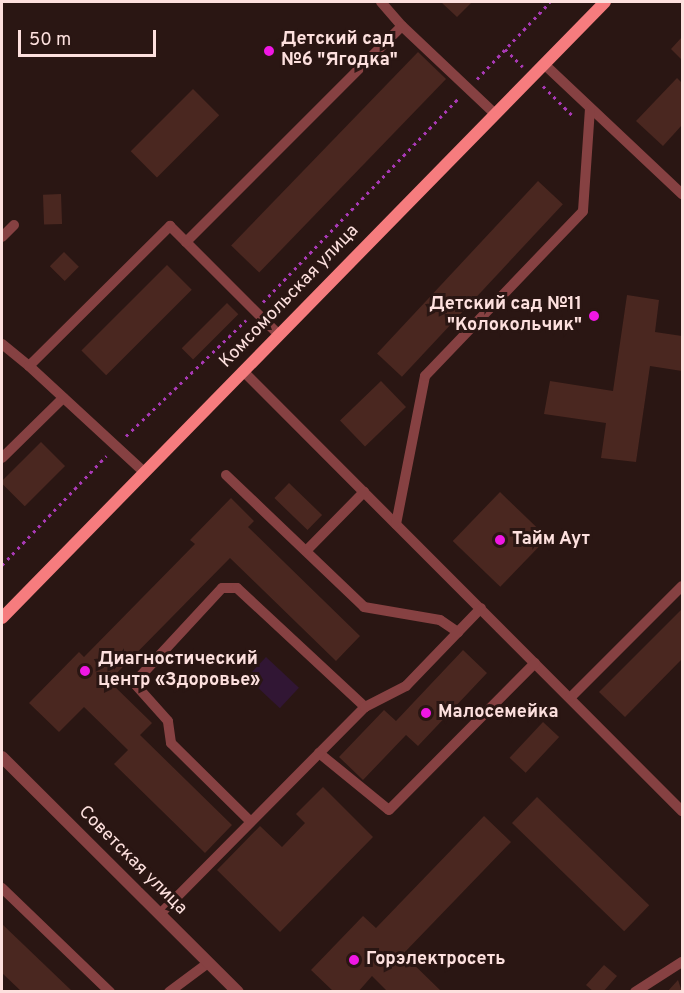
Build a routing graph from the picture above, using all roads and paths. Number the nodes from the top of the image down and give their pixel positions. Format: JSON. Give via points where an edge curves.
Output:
{"nodes":[{"id":1,"x":381,"y":2,"type":"edge"},
{"id":2,"x":550,"y":2,"type":"edge"},
{"id":3,"x":605,"y":2,"type":"edge"},
{"id":4,"x":402,"y":26,"type":"junction"},
{"id":5,"x":544,"y":63,"type":"junction"},
{"id":6,"x":468,"y":88,"type":"junction"},
{"id":7,"x":590,"y":108,"type":"junction"},
{"id":8,"x":495,"y":114,"type":"junction"},
{"id":9,"x":682,"y":194,"type":"edge"},
{"id":10,"x":14,"y":225,"type":"dead end"},
{"id":11,"x":2,"y":237,"type":"edge"},
{"id":12,"x":186,"y":242,"type":"junction"},
{"id":13,"x":255,"y":311,"type":"junction"},
{"id":14,"x":279,"y":334,"type":"junction"},
{"id":15,"x":2,"y":344,"type":"edge"},
{"id":16,"x":29,"y":366,"type":"junction"},
{"id":17,"x":243,"y":371,"type":"junction"},
{"id":18,"x":63,"y":398,"type":"junction"},
{"id":19,"x":116,"y":446,"type":"junction"},
{"id":20,"x":2,"y":458,"type":"edge"},
{"id":21,"x":144,"y":472,"type":"junction"},
{"id":22,"x":226,"y":475,"type":"dead end"},
{"id":23,"x":364,"y":492,"type":"junction"},
{"id":24,"x":396,"y":524,"type":"junction"},
{"id":25,"x":306,"y":552,"type":"junction"},
{"id":26,"x":2,"y":565,"type":"edge"},
{"id":27,"x":682,"y":586,"type":"edge"},
{"id":28,"x":480,"y":608,"type":"junction"},
{"id":29,"x":2,"y":618,"type":"edge"},
{"id":30,"x":458,"y":632,"type":"junction"},
{"id":31,"x":535,"y":663,"type":"junction"},
{"id":32,"x":570,"y":698,"type":"junction"},
{"id":33,"x":365,"y":707,"type":"junction"},
{"id":34,"x":319,"y":753,"type":"junction"},
{"id":35,"x":2,"y":757,"type":"edge"},
{"id":36,"x":682,"y":811,"type":"edge"},
{"id":37,"x":250,"y":821,"type":"junction"},
{"id":38,"x":2,"y":888,"type":"edge"},
{"id":39,"x":160,"y":914,"type":"junction"},
{"id":40,"x":682,"y":962,"type":"edge"},
{"id":41,"x":208,"y":963,"type":"junction"},
{"id":42,"x":110,"y":992,"type":"edge"},
{"id":43,"x":169,"y":992,"type":"edge"},
{"id":44,"x":237,"y":992,"type":"edge"},
{"id":45,"x":635,"y":992,"type":"edge"}],
"edges":[{"from":1,"to":4,"type":"lane"},
{"from":2,"to":6,"type":"path"},
{"from":3,"to":5,"type":"main road","name":"Комсомольская улица"},
{"from":4,"to":6,"type":"lane"},
{"from":4,"to":12,"type":"lane"},
{"from":5,"to":7,"type":"lane"},
{"from":5,"to":8,"type":"main road","name":"Комсомольская улица"},
{"from":6,"to":8,"type":"lane"},
{"from":6,"to":13,"type":"path"},
{"from":7,"to":9,"type":"lane"},
{"from":7,"to":24,"type":"lane","via":[[583,211],[425,376]]},
{"from":8,"to":14,"type":"main road","name":"Комсомольская улица"},
{"from":10,"to":11,"type":"lane"},
{"from":12,"to":13,"type":"lane"},
{"from":12,"to":16,"type":"lane","via":[[170,225]]},
{"from":13,"to":14,"type":"lane"},
{"from":13,"to":19,"type":"path"},
{"from":14,"to":17,"type":"main road","name":"Комсомольская улица"},
{"from":15,"to":16,"type":"lane"},
{"from":16,"to":18,"type":"lane"},
{"from":17,"to":21,"type":"main road","name":"Комсомольская улица"},
{"from":17,"to":23,"type":"lane"},
{"from":18,"to":19,"type":"lane"},
{"from":18,"to":20,"type":"lane"},
{"from":19,"to":21,"type":"lane"},
{"from":19,"to":26,"type":"path"},
{"from":21,"to":29,"type":"main road","name":"Комсомольская улица"},
{"from":22,"to":25,"type":"lane"},
{"from":23,"to":24,"type":"lane"},
{"from":23,"to":25,"type":"lane"},
{"from":24,"to":28,"type":"lane"},
{"from":25,"to":30,"type":"lane","via":[[369,610],[440,620]]},
{"from":27,"to":32,"type":"lane"},
{"from":28,"to":30,"type":"lane"},
{"from":28,"to":31,"type":"lane"},
{"from":30,"to":33,"type":"lane","via":[[406,686]]},
{"from":31,"to":32,"type":"lane"},
{"from":31,"to":34,"type":"lane","via":[[396,807],[382,808]]},
{"from":32,"to":36,"type":"lane"},
{"from":33,"to":34,"type":"lane"},
{"from":33,"to":37,"type":"lane","via":[[237,588],[222,588],[134,684],[168,721],[171,743]]},
{"from":34,"to":37,"type":"lane"},
{"from":35,"to":39,"type":"street","name":"Советская улица"},
{"from":37,"to":39,"type":"lane"},
{"from":38,"to":42,"type":"lane"},
{"from":39,"to":41,"type":"street","name":"Советская улица"},
{"from":40,"to":45,"type":"lane"},
{"from":41,"to":43,"type":"lane"},
{"from":41,"to":44,"type":"street","name":"Советская улица"}]}
